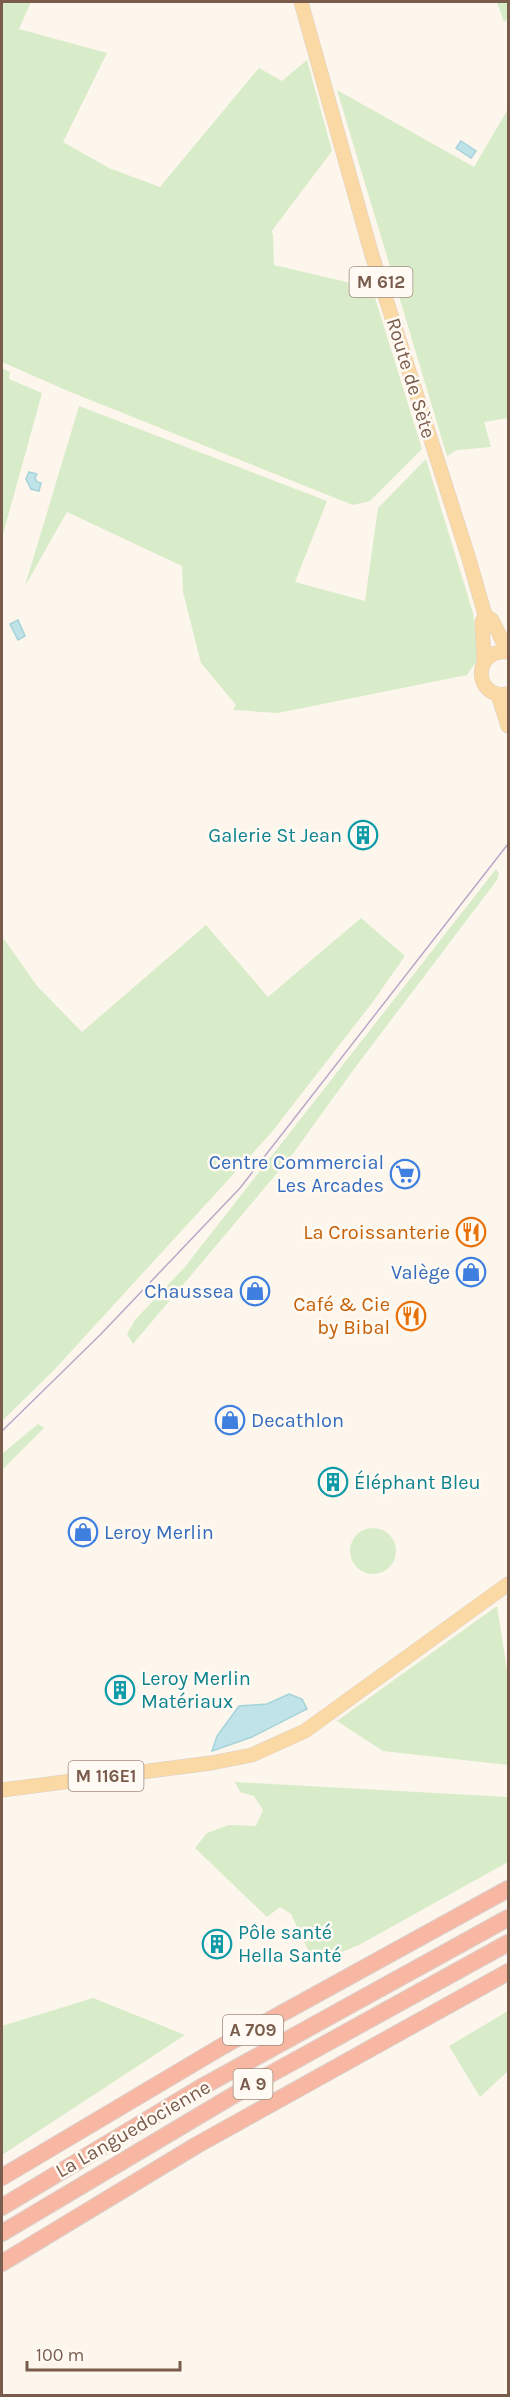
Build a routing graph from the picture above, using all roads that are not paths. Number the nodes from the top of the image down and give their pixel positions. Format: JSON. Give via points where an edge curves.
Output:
{"nodes":[{"id":1,"x":301,"y":2,"type":"edge"},
{"id":2,"x":484,"y":615,"type":"junction"},
{"id":3,"x":508,"y":652,"type":"edge"},
{"id":4,"x":484,"y":662,"type":"junction"},
{"id":5,"x":503,"y":695,"type":"edge"},
{"id":6,"x":508,"y":726,"type":"edge"},
{"id":7,"x":508,"y":1584,"type":"edge"},
{"id":8,"x":2,"y":1790,"type":"edge"},
{"id":9,"x":508,"y":1889,"type":"edge"},
{"id":10,"x":508,"y":1918,"type":"edge"},
{"id":11,"x":508,"y":1943,"type":"edge"},
{"id":12,"x":508,"y":1972,"type":"edge"},
{"id":13,"x":2,"y":2177,"type":"edge"},
{"id":14,"x":141,"y":2178,"type":"junction"},
{"id":15,"x":2,"y":2206,"type":"edge"},
{"id":16,"x":2,"y":2233,"type":"edge"},
{"id":17,"x":2,"y":2263,"type":"edge"},
{"id":18,"x":2,"y":2276,"type":"edge"}],
"edges":[{"from":1,"to":2,"type":"main road","name":"Route de Sète","number":"M 612","via":[[371,252]]},
{"from":2,"to":3,"type":"main road","name":"Route de Sète","number":"M 612","via":[[492,620]]},
{"from":2,"to":4,"type":"main road","name":"Route de Sète","number":"M 612"},
{"from":3,"to":4,"type":"main road","via":[[494,653]]},
{"from":4,"to":5,"type":"main road","name":"Route de Sète","via":[[483,682],[492,692]]},
{"from":5,"to":6,"type":"main road"},
{"from":7,"to":8,"type":"main road","number":"M 116E1","via":[[305,1731],[252,1755]]},
{"from":9,"to":13,"type":"highway","number":"A 709","via":[[211,2053]]},
{"from":10,"to":15,"type":"highway","name":"La Languedocienne","number":"A 9","via":[[200,2088]]},
{"from":11,"to":16,"type":"highway","name":"La Languedocienne","number":"A 9","via":[[240,2091]]},
{"from":12,"to":14,"type":"highway"},
{"from":14,"to":17,"type":"highway"},
{"from":14,"to":18,"type":"highway"}]}
